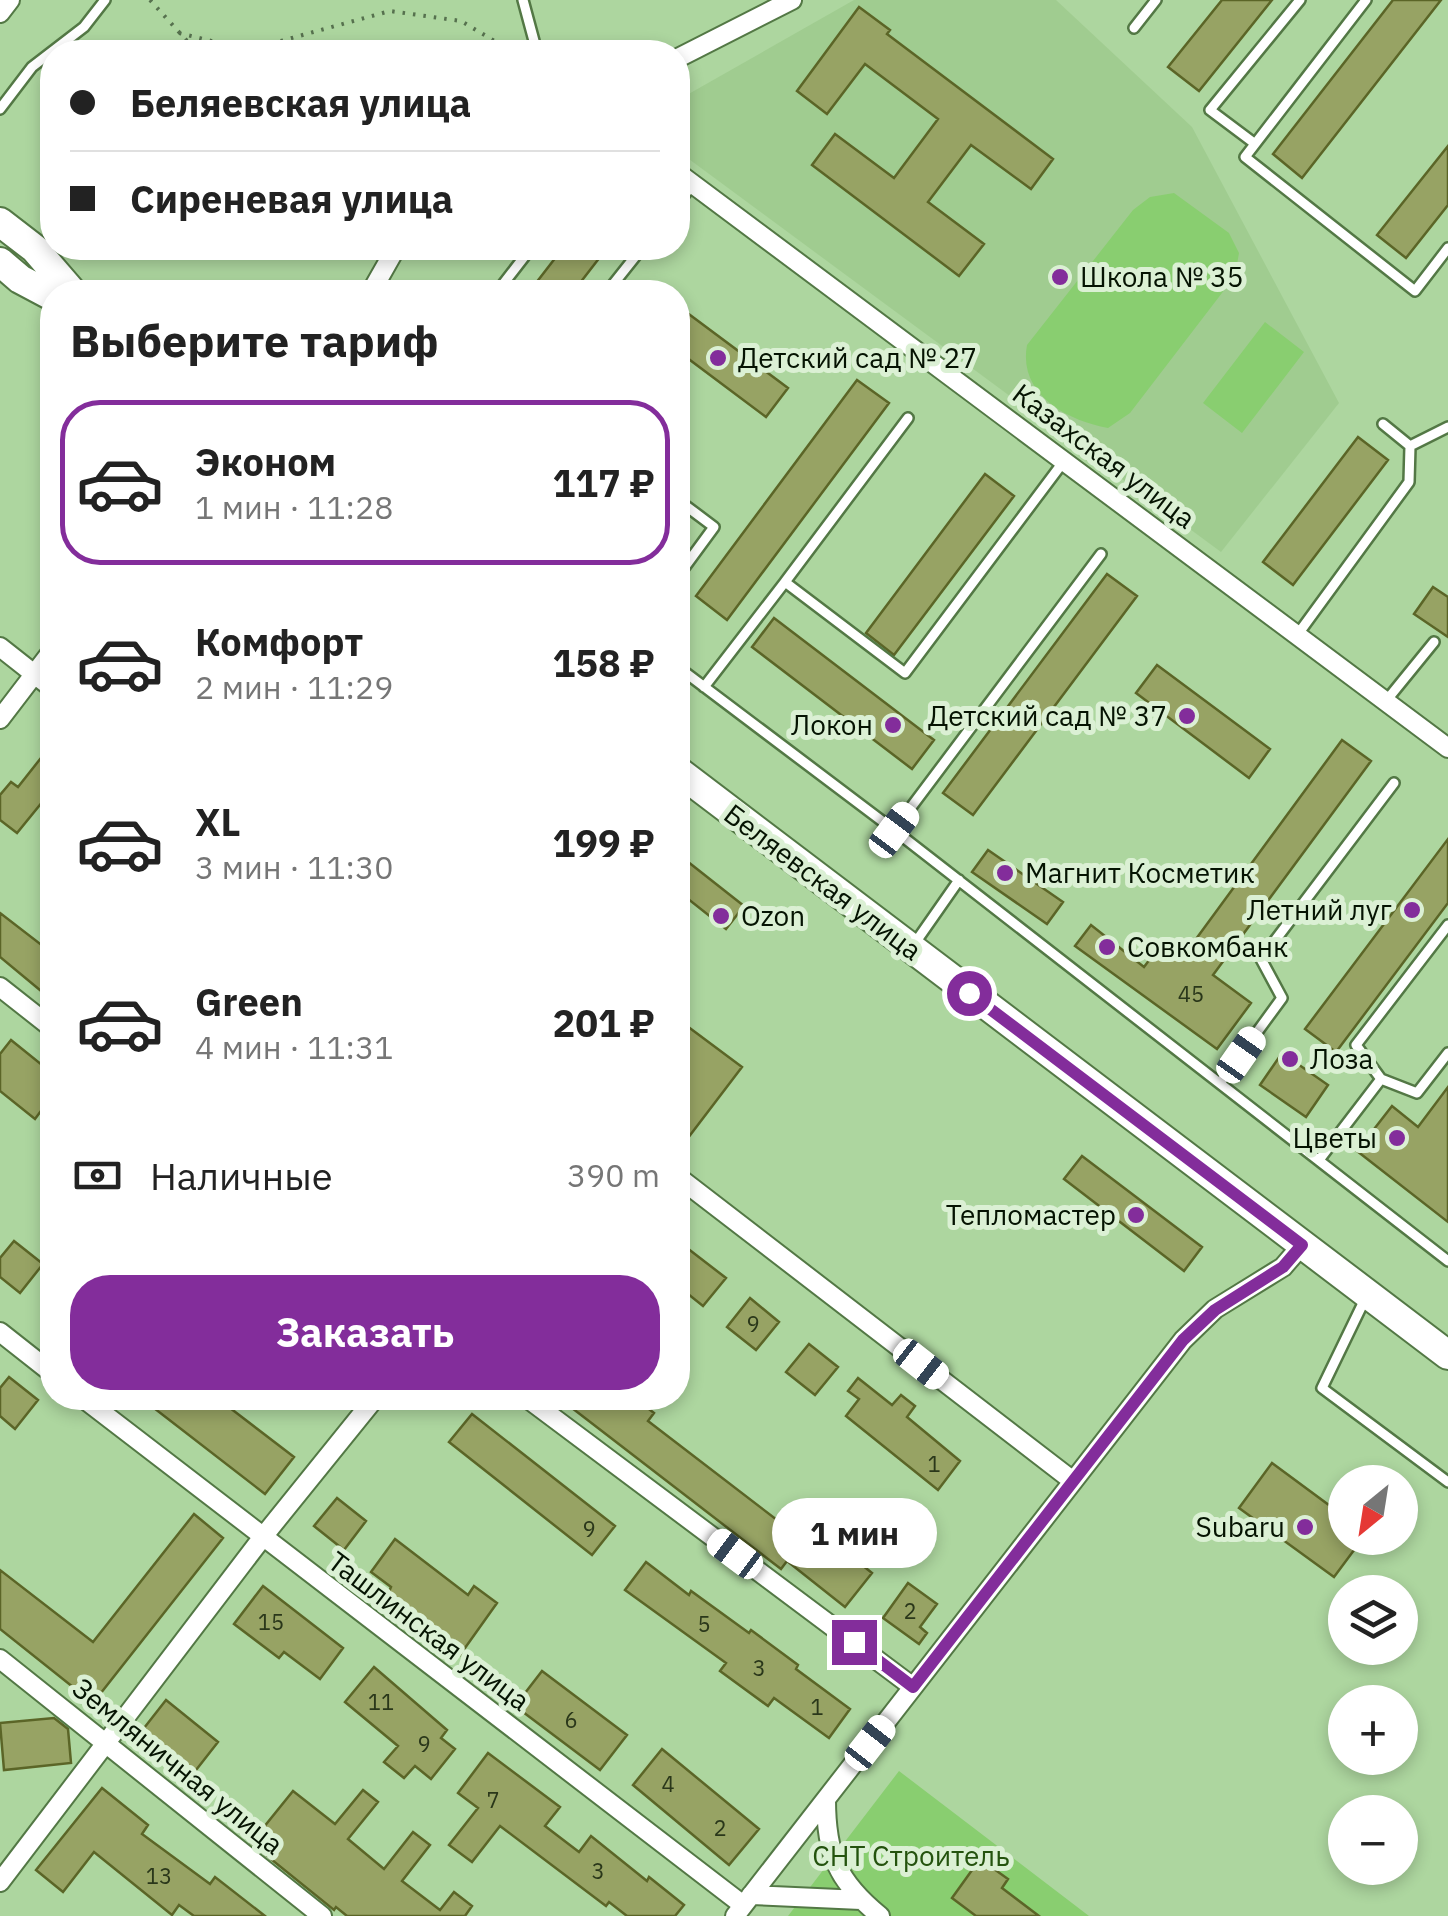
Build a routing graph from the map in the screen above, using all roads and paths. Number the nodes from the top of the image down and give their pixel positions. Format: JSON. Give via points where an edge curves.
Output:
{"nodes":[{"id":1,"x":105,"y":0,"type":"edge"},
{"id":2,"x":150,"y":0,"type":"edge"},
{"id":3,"x":522,"y":0,"type":"edge"},
{"id":4,"x":792,"y":0,"type":"edge"},
{"id":5,"x":1156,"y":0,"type":"edge"},
{"id":6,"x":1300,"y":0,"type":"edge"},
{"id":7,"x":1366,"y":0,"type":"edge"},
{"id":8,"x":1134,"y":28,"type":"dead end"},
{"id":9,"x":179,"y":32,"type":"junction"},
{"id":10,"x":68,"y":40,"type":"edge"},
{"id":11,"x":186,"y":40,"type":"edge"},
{"id":12,"x":210,"y":40,"type":"edge"},
{"id":13,"x":284,"y":40,"type":"edge"},
{"id":14,"x":492,"y":40,"type":"edge"},
{"id":15,"x":534,"y":40,"type":"edge"},
{"id":16,"x":690,"y":52,"type":"edge"},
{"id":17,"x":40,"y":61,"type":"edge"},
{"id":18,"x":0,"y":109,"type":"edge"},
{"id":19,"x":1254,"y":143,"type":"junction"},
{"id":20,"x":690,"y":181,"type":"edge"},
{"id":21,"x":0,"y":222,"type":"edge"},
{"id":22,"x":1448,"y":248,"type":"edge"},
{"id":23,"x":40,"y":255,"type":"edge"},
{"id":24,"x":44,"y":260,"type":"edge"},
{"id":25,"x":522,"y":260,"type":"edge"},
{"id":26,"x":632,"y":260,"type":"edge"},
{"id":27,"x":0,"y":262,"type":"edge"},
{"id":28,"x":62,"y":280,"type":"edge"},
{"id":29,"x":506,"y":280,"type":"edge"},
{"id":30,"x":616,"y":280,"type":"edge"},
{"id":31,"x":40,"y":290,"type":"edge"},
{"id":32,"x":908,"y":418,"type":"dead end"},
{"id":33,"x":1383,"y":424,"type":"dead end"},
{"id":34,"x":1448,"y":427,"type":"edge"},
{"id":35,"x":1410,"y":446,"type":"junction"},
{"id":36,"x":1064,"y":461,"type":"junction"},
{"id":37,"x":690,"y":509,"type":"edge"},
{"id":38,"x":1101,"y":554,"type":"dead end"},
{"id":39,"x":690,"y":560,"type":"edge"},
{"id":40,"x":785,"y":582,"type":"junction"},
{"id":41,"x":1298,"y":634,"type":"junction"},
{"id":42,"x":1434,"y":642,"type":"dead end"},
{"id":43,"x":0,"y":647,"type":"edge"},
{"id":44,"x":40,"y":666,"type":"edge"},
{"id":45,"x":34,"y":674,"type":"junction"},
{"id":46,"x":690,"y":677,"type":"edge"},
{"id":47,"x":40,"y":679,"type":"edge"},
{"id":48,"x":704,"y":688,"type":"junction"},
{"id":49,"x":1386,"y":702,"type":"junction"},
{"id":50,"x":0,"y":719,"type":"edge"},
{"id":51,"x":1448,"y":748,"type":"edge"},
{"id":52,"x":690,"y":780,"type":"edge"},
{"id":53,"x":1394,"y":783,"type":"dead end"},
{"id":54,"x":894,"y":830,"type":"junction"},
{"id":55,"x":959,"y":880,"type":"junction"},
{"id":56,"x":1448,"y":924,"type":"edge"},
{"id":57,"x":910,"y":949,"type":"junction"},
{"id":58,"x":0,"y":987,"type":"edge"},
{"id":59,"x":40,"y":1019,"type":"edge"},
{"id":60,"x":1448,"y":1054,"type":"edge"},
{"id":61,"x":1382,"y":1079,"type":"junction"},
{"id":62,"x":1220,"y":1083,"type":"junction"},
{"id":63,"x":1319,"y":1160,"type":"junction"},
{"id":64,"x":690,"y":1186,"type":"edge"},
{"id":65,"x":1302,"y":1245,"type":"junction"},
{"id":66,"x":1448,"y":1260,"type":"edge"},
{"id":67,"x":1367,"y":1294,"type":"junction"},
{"id":68,"x":0,"y":1332,"type":"edge"},
{"id":69,"x":1448,"y":1354,"type":"edge"},
{"id":70,"x":40,"y":1364,"type":"edge"},
{"id":71,"x":98,"y":1410,"type":"edge"},
{"id":72,"x":365,"y":1410,"type":"edge"},
{"id":73,"x":543,"y":1410,"type":"edge"},
{"id":74,"x":1074,"y":1481,"type":"junction"},
{"id":75,"x":1448,"y":1482,"type":"edge"},
{"id":76,"x":262,"y":1538,"type":"junction"},
{"id":77,"x":0,"y":1659,"type":"edge"},
{"id":78,"x":913,"y":1687,"type":"junction"},
{"id":79,"x":106,"y":1743,"type":"junction"},
{"id":80,"x":826,"y":1799,"type":"junction"},
{"id":81,"x":0,"y":1882,"type":"edge"},
{"id":82,"x":861,"y":1900,"type":"junction"},
{"id":83,"x":743,"y":1905,"type":"edge"},
{"id":84,"x":322,"y":1916,"type":"edge"},
{"id":85,"x":880,"y":1916,"type":"edge"}],
"edges":[{"from":1,"to":10,"type":"lane"},
{"from":2,"to":9,"type":"path"},
{"from":3,"to":15,"type":"lane"},
{"from":4,"to":16,"type":"street"},
{"from":5,"to":8,"type":"lane"},
{"from":6,"to":19,"type":"lane","via":[[1210,110]]},
{"from":7,"to":19,"type":"lane"},
{"from":9,"to":11,"type":"path"},
{"from":9,"to":12,"type":"path"},
{"from":13,"to":14,"type":"path","via":[[390,11],[461,21]]},
{"from":17,"to":18,"type":"lane"},
{"from":19,"to":22,"type":"lane","via":[[1244,156],[1415,291]]},
{"from":20,"to":36,"type":"street","name":"Казахская улица"},
{"from":21,"to":23,"type":"main road"},
{"from":24,"to":28,"type":"main road"},
{"from":25,"to":29,"type":"lane"},
{"from":26,"to":30,"type":"lane"},
{"from":27,"to":31,"type":"main road"},
{"from":32,"to":40,"type":"lane"},
{"from":33,"to":35,"type":"lane"},
{"from":34,"to":35,"type":"lane"},
{"from":35,"to":41,"type":"lane","via":[[1409,482]]},
{"from":36,"to":40,"type":"lane","via":[[906,673]]},
{"from":36,"to":41,"type":"street","name":"Казахская улица"},
{"from":37,"to":39,"type":"lane","via":[[714,527]]},
{"from":38,"to":54,"type":"lane"},
{"from":40,"to":48,"type":"lane"},
{"from":41,"to":49,"type":"street","name":"Казахская улица"},
{"from":42,"to":49,"type":"lane"},
{"from":43,"to":45,"type":"street"},
{"from":44,"to":45,"type":"street"},
{"from":45,"to":47,"type":"street"},
{"from":45,"to":50,"type":"street"},
{"from":46,"to":48,"type":"lane"},
{"from":48,"to":54,"type":"lane"},
{"from":49,"to":51,"type":"street","name":"Казахская улица"},
{"from":52,"to":57,"type":"main road","name":"Беляевская улица"},
{"from":53,"to":62,"type":"lane","via":[[1262,959],[1282,998]]},
{"from":54,"to":55,"type":"lane"},
{"from":55,"to":57,"type":"lane"},
{"from":55,"to":62,"type":"lane"},
{"from":56,"to":61,"type":"lane","via":[[1356,1045]]},
{"from":57,"to":65,"type":"main road","name":"Беляевская улица"},
{"from":58,"to":59,"type":"street"},
{"from":60,"to":61,"type":"lane","via":[[1417,1093]]},
{"from":61,"to":63,"type":"lane"},
{"from":62,"to":63,"type":"lane"},
{"from":63,"to":66,"type":"lane"},
{"from":64,"to":74,"type":"street"},
{"from":65,"to":67,"type":"main road","name":"Беляевская улица"},
{"from":65,"to":74,"type":"street","via":[[1283,1267],[1215,1310],[1183,1340]]},
{"from":67,"to":69,"type":"main road","name":"Беляевская улица"},
{"from":67,"to":75,"type":"lane","via":[[1322,1388]]},
{"from":68,"to":70,"type":"street"},
{"from":71,"to":76,"type":"street","name":"Ташлинская улица"},
{"from":72,"to":76,"type":"street"},
{"from":73,"to":78,"type":"street"},
{"from":74,"to":78,"type":"street"},
{"from":76,"to":79,"type":"street"},
{"from":76,"to":83,"type":"street","name":"Ташлинская улица"},
{"from":77,"to":79,"type":"street","name":"Земляничная улица"},
{"from":78,"to":80,"type":"street"},
{"from":79,"to":81,"type":"street"},
{"from":79,"to":84,"type":"street","name":"Земляничная улица"},
{"from":80,"to":82,"type":"street","via":[[826,1837],[840,1875]]},
{"from":80,"to":83,"type":"street"},
{"from":82,"to":83,"type":"street","via":[[828,1896]]},
{"from":82,"to":85,"type":"street"}]}
